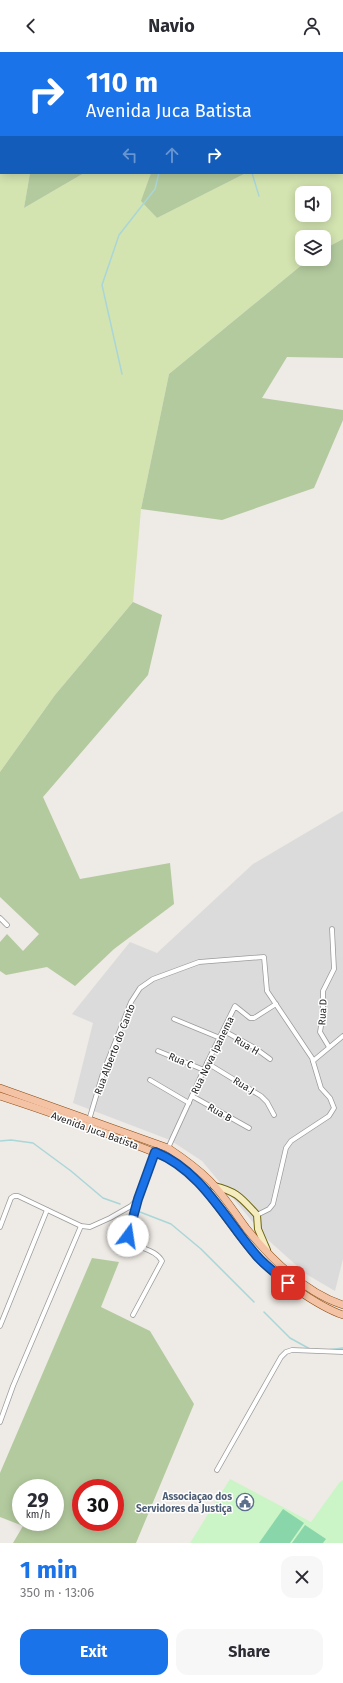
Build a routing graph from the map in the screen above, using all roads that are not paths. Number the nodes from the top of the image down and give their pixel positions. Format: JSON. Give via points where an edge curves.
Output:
{"nodes":[{"id":1,"x":0,"y":918,"type":"edge"},
{"id":2,"x":7,"y":925,"type":"dead end"},
{"id":3,"x":332,"y":929,"type":"dead end"},
{"id":4,"x":276,"y":1004,"type":"junction"},
{"id":5,"x":174,"y":1019,"type":"dead end"},
{"id":6,"x":224,"y":1031,"type":"junction"},
{"id":7,"x":343,"y":1036,"type":"edge"},
{"id":8,"x":220,"y":1038,"type":"junction"},
{"id":9,"x":329,"y":1047,"type":"junction"},
{"id":10,"x":158,"y":1051,"type":"dead end"},
{"id":11,"x":270,"y":1059,"type":"dead end"},
{"id":12,"x":313,"y":1061,"type":"junction"},
{"id":13,"x":207,"y":1063,"type":"junction"},
{"id":14,"x":204,"y":1070,"type":"junction"},
{"id":15,"x":150,"y":1080,"type":"dead end"},
{"id":16,"x":0,"y":1088,"type":"edge"},
{"id":17,"x":0,"y":1096,"type":"edge"},
{"id":18,"x":192,"y":1096,"type":"junction"},
{"id":19,"x":189,"y":1103,"type":"junction"},
{"id":20,"x":274,"y":1115,"type":"dead end"},
{"id":21,"x":89,"y":1120,"type":"junction"},
{"id":22,"x":248,"y":1128,"type":"dead end"},
{"id":23,"x":168,"y":1148,"type":"junction"},
{"id":24,"x":155,"y":1152,"type":"junction"},
{"id":25,"x":214,"y":1186,"type":"junction"},
{"id":26,"x":235,"y":1194,"type":"junction"},
{"id":27,"x":223,"y":1197,"type":"junction"},
{"id":28,"x":138,"y":1199,"type":"junction"},
{"id":29,"x":47,"y":1210,"type":"junction"},
{"id":30,"x":221,"y":1212,"type":"junction"},
{"id":31,"x":258,"y":1215,"type":"junction"},
{"id":32,"x":81,"y":1226,"type":"junction"},
{"id":33,"x":0,"y":1227,"type":"edge"},
{"id":34,"x":269,"y":1255,"type":"junction"},
{"id":35,"x":257,"y":1256,"type":"junction"},
{"id":36,"x":343,"y":1305,"type":"edge"},
{"id":37,"x":132,"y":1315,"type":"dead end"},
{"id":38,"x":343,"y":1315,"type":"edge"},
{"id":39,"x":2,"y":1317,"type":"edge"},
{"id":40,"x":0,"y":1326,"type":"edge"},
{"id":41,"x":343,"y":1352,"type":"edge"},
{"id":42,"x":0,"y":1422,"type":"edge"},
{"id":43,"x":217,"y":1470,"type":"dead end"}],
"edges":[{"from":1,"to":2,"type":"street"},
{"from":3,"to":9,"type":"street","name":"Rua D","via":[[334,969],[323,991],[320,1032]]},
{"from":4,"to":6,"type":"street","name":"Rua Nova Ipanema","via":[[254,1018],[250,1018],[235,1006]]},
{"from":4,"to":12,"type":"street"},
{"from":4,"to":21,"type":"street","name":"Rua Alberto do Canto","via":[[267,990],[264,957],[199,962],[153,979],[140,988],[131,1002],[103,1073]]},
{"from":5,"to":8,"type":"street"},
{"from":6,"to":8,"type":"street","name":"Rua Nova Ipanema"},
{"from":6,"to":11,"type":"street","name":"Rua H"},
{"from":7,"to":9,"type":"street"},
{"from":8,"to":13,"type":"street","name":"Rua Nova Ipanema"},
{"from":9,"to":12,"type":"street"},
{"from":10,"to":14,"type":"street","name":"Rua C"},
{"from":12,"to":31,"type":"street","via":[[321,1088],[333,1104],[333,1111],[291,1141],[286,1148],[273,1204]]},
{"from":13,"to":14,"type":"street","name":"Rua Nova Ipanema"},
{"from":13,"to":20,"type":"street","name":"Rua J","via":[[261,1096],[268,1102]]},
{"from":14,"to":18,"type":"street","name":"Rua Nova Ipanema"},
{"from":15,"to":19,"type":"street"},
{"from":16,"to":21,"type":"main road","name":"Avenida Juca Batista"},
{"from":17,"to":24,"type":"main road","name":"Avenida Juca Batista","via":[[87,1125]]},
{"from":18,"to":19,"type":"street","name":"Rua Nova Ipanema"},
{"from":18,"to":22,"type":"street","name":"Rua B"},
{"from":19,"to":23,"type":"street","name":"Rua Nova Ipanema"},
{"from":21,"to":23,"type":"main road","name":"Avenida Juca Batista"},
{"from":23,"to":25,"type":"main road","name":"Avenida Juca Batista","via":[[188,1161]]},
{"from":24,"to":28,"type":"street"},
{"from":24,"to":30,"type":"main road","name":"Avenida Juca Batista","via":[[184,1169],[203,1187]]},
{"from":25,"to":26,"type":"street"},
{"from":25,"to":27,"type":"main road","name":"Avenida Juca Batista"},
{"from":26,"to":27,"type":"street","via":[[230,1193]]},
{"from":26,"to":31,"type":"street"},
{"from":27,"to":30,"type":"main road"},
{"from":27,"to":34,"type":"main road","name":"Avenida Juca Batista"},
{"from":28,"to":32,"type":"street","via":[[110,1218],[90,1227]]},
{"from":28,"to":37,"type":"street","via":[[128,1239],[159,1256],[162,1261]]},
{"from":29,"to":32,"type":"street"},
{"from":29,"to":33,"type":"street","via":[[14,1196]]},
{"from":29,"to":39,"type":"street"},
{"from":30,"to":35,"type":"main road","name":"Avenida Juca Batista"},
{"from":31,"to":34,"type":"street","via":[[258,1229]]},
{"from":32,"to":42,"type":"street"},
{"from":34,"to":35,"type":"main road","via":[[264,1258]]},
{"from":34,"to":36,"type":"main road","name":"Avenida Juca Batista","via":[[305,1285]]},
{"from":35,"to":38,"type":"main road","name":"Avenida Juca Batista","via":[[297,1290]]},
{"from":39,"to":40,"type":"street"},
{"from":41,"to":43,"type":"street","via":[[286,1352]]}]}
